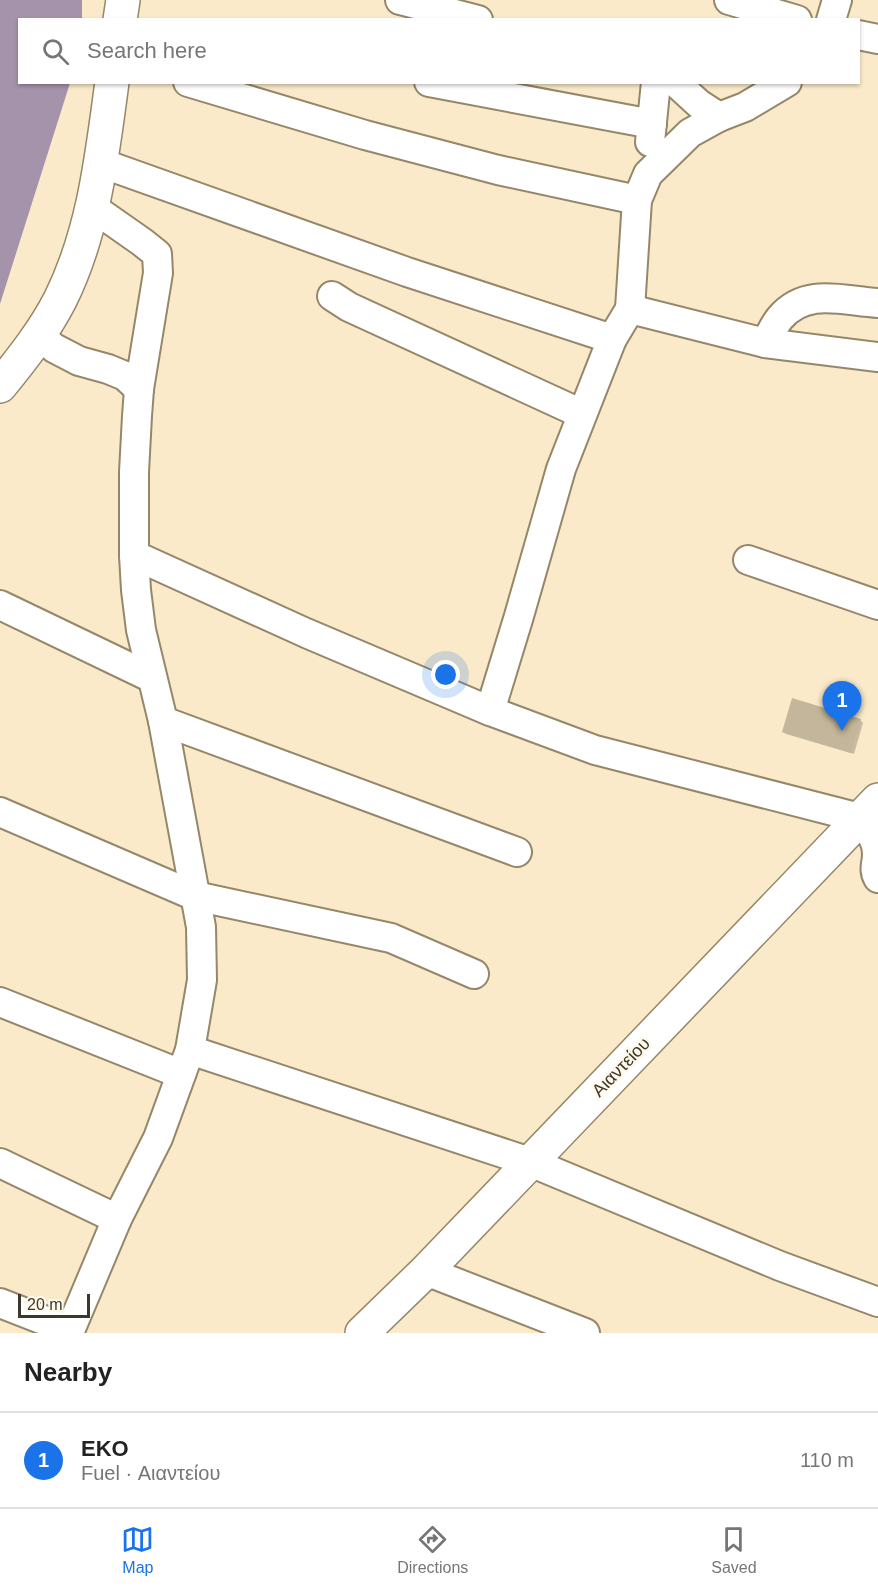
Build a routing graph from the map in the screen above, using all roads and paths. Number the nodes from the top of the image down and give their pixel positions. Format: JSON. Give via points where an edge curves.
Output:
{"nodes":[{"id":1,"x":123,"y":0,"type":"edge"},
{"id":2,"x":400,"y":0,"type":"edge"},
{"id":3,"x":729,"y":0,"type":"edge"},
{"id":4,"x":837,"y":0,"type":"edge"},
{"id":5,"x":120,"y":18,"type":"edge"},
{"id":6,"x":470,"y":18,"type":"edge"},
{"id":7,"x":790,"y":18,"type":"edge"},
{"id":8,"x":832,"y":18,"type":"edge"},
{"id":9,"x":860,"y":35,"type":"edge"},
{"id":10,"x":878,"y":39,"type":"edge"},
{"id":11,"x":112,"y":84,"type":"edge"},
{"id":12,"x":195,"y":84,"type":"edge"},
{"id":13,"x":440,"y":84,"type":"edge"},
{"id":14,"x":656,"y":84,"type":"edge"},
{"id":15,"x":677,"y":84,"type":"edge"},
{"id":16,"x":784,"y":84,"type":"edge"},
{"id":17,"x":719,"y":117,"type":"junction"},
{"id":18,"x":652,"y":124,"type":"junction"},
{"id":19,"x":101,"y":163,"type":"junction"},
{"id":20,"x":648,"y":174,"type":"junction"},
{"id":21,"x":637,"y":200,"type":"junction"},
{"id":22,"x":93,"y":207,"type":"junction"},
{"id":23,"x":332,"y":296,"type":"dead end"},
{"id":24,"x":878,"y":303,"type":"edge"},
{"id":25,"x":630,"y":309,"type":"junction"},
{"id":26,"x":39,"y":335,"type":"junction"},
{"id":27,"x":612,"y":339,"type":"junction"},
{"id":28,"x":765,"y":343,"type":"junction"},
{"id":29,"x":878,"y":357,"type":"edge"},
{"id":30,"x":0,"y":387,"type":"edge"},
{"id":31,"x":139,"y":389,"type":"junction"},
{"id":32,"x":582,"y":414,"type":"junction"},
{"id":33,"x":134,"y":555,"type":"junction"},
{"id":34,"x":748,"y":560,"type":"dead end"},
{"id":35,"x":0,"y":605,"type":"edge"},
{"id":36,"x":878,"y":605,"type":"edge"},
{"id":37,"x":152,"y":678,"type":"junction"},
{"id":38,"x":490,"y":711,"type":"junction"},
{"id":39,"x":163,"y":721,"type":"junction"},
{"id":40,"x":869,"y":809,"type":"edge"},
{"id":41,"x":0,"y":812,"type":"edge"},
{"id":42,"x":517,"y":852,"type":"dead end"},
{"id":43,"x":878,"y":878,"type":"edge"},
{"id":44,"x":195,"y":896,"type":"junction"},
{"id":45,"x":474,"y":974,"type":"dead end"},
{"id":46,"x":0,"y":1002,"type":"edge"},
{"id":47,"x":185,"y":1062,"type":"junction"},
{"id":48,"x":531,"y":1162,"type":"junction"},
{"id":49,"x":0,"y":1163,"type":"edge"},
{"id":50,"x":117,"y":1219,"type":"junction"},
{"id":51,"x":426,"y":1271,"type":"junction"},
{"id":52,"x":878,"y":1302,"type":"edge"},
{"id":53,"x":0,"y":1303,"type":"edge"},
{"id":54,"x":69,"y":1332,"type":"edge"},
{"id":55,"x":362,"y":1333,"type":"edge"},
{"id":56,"x":585,"y":1333,"type":"edge"}],
"edges":[{"from":1,"to":5,"type":"main road"},
{"from":2,"to":6,"type":"street"},
{"from":3,"to":7,"type":"street"},
{"from":4,"to":8,"type":"street"},
{"from":9,"to":10,"type":"street"},
{"from":11,"to":19,"type":"main road"},
{"from":12,"to":21,"type":"street","via":[[498,170]]},
{"from":13,"to":18,"type":"street"},
{"from":14,"to":18,"type":"street"},
{"from":15,"to":17,"type":"street"},
{"from":16,"to":17,"type":"street"},
{"from":17,"to":20,"type":"street","via":[[690,133]]},
{"from":18,"to":20,"type":"street"},
{"from":19,"to":22,"type":"main road"},
{"from":19,"to":27,"type":"street","via":[[407,272]]},
{"from":20,"to":21,"type":"street"},
{"from":21,"to":25,"type":"street"},
{"from":22,"to":26,"type":"main road","via":[[75,264]]},
{"from":22,"to":31,"type":"street","via":[[157,254],[158,273]]},
{"from":23,"to":32,"type":"street"},
{"from":24,"to":28,"type":"street","via":[[812,298],[793,305]]},
{"from":25,"to":27,"type":"street"},
{"from":25,"to":28,"type":"street"},
{"from":26,"to":30,"type":"main road"},
{"from":26,"to":31,"type":"street","via":[[79,361],[125,376]]},
{"from":27,"to":32,"type":"street"},
{"from":28,"to":29,"type":"street"},
{"from":31,"to":33,"type":"street"},
{"from":32,"to":38,"type":"street","via":[[561,469]]},
{"from":33,"to":37,"type":"street","via":[[141,630]]},
{"from":33,"to":38,"type":"street"},
{"from":34,"to":36,"type":"street"},
{"from":35,"to":37,"type":"street"},
{"from":37,"to":39,"type":"street"},
{"from":38,"to":40,"type":"street","via":[[595,750]]},
{"from":39,"to":42,"type":"street"},
{"from":39,"to":44,"type":"street"},
{"from":40,"to":43,"type":"street","via":[[877,854],[874,872]]},
{"from":40,"to":48,"type":"main road","name":"Αιαντείου"},
{"from":41,"to":44,"type":"street"},
{"from":44,"to":45,"type":"street","via":[[392,938]]},
{"from":44,"to":47,"type":"street","via":[[201,927],[202,980]]},
{"from":46,"to":47,"type":"street"},
{"from":47,"to":48,"type":"street"},
{"from":47,"to":50,"type":"street","via":[[158,1138]]},
{"from":48,"to":51,"type":"main road","name":"Αιαντείου"},
{"from":48,"to":52,"type":"street","via":[[780,1266]]},
{"from":49,"to":50,"type":"street"},
{"from":50,"to":54,"type":"street"},
{"from":51,"to":55,"type":"main road","name":"Αιαντείου"},
{"from":51,"to":56,"type":"street"},
{"from":53,"to":54,"type":"street"}]}
